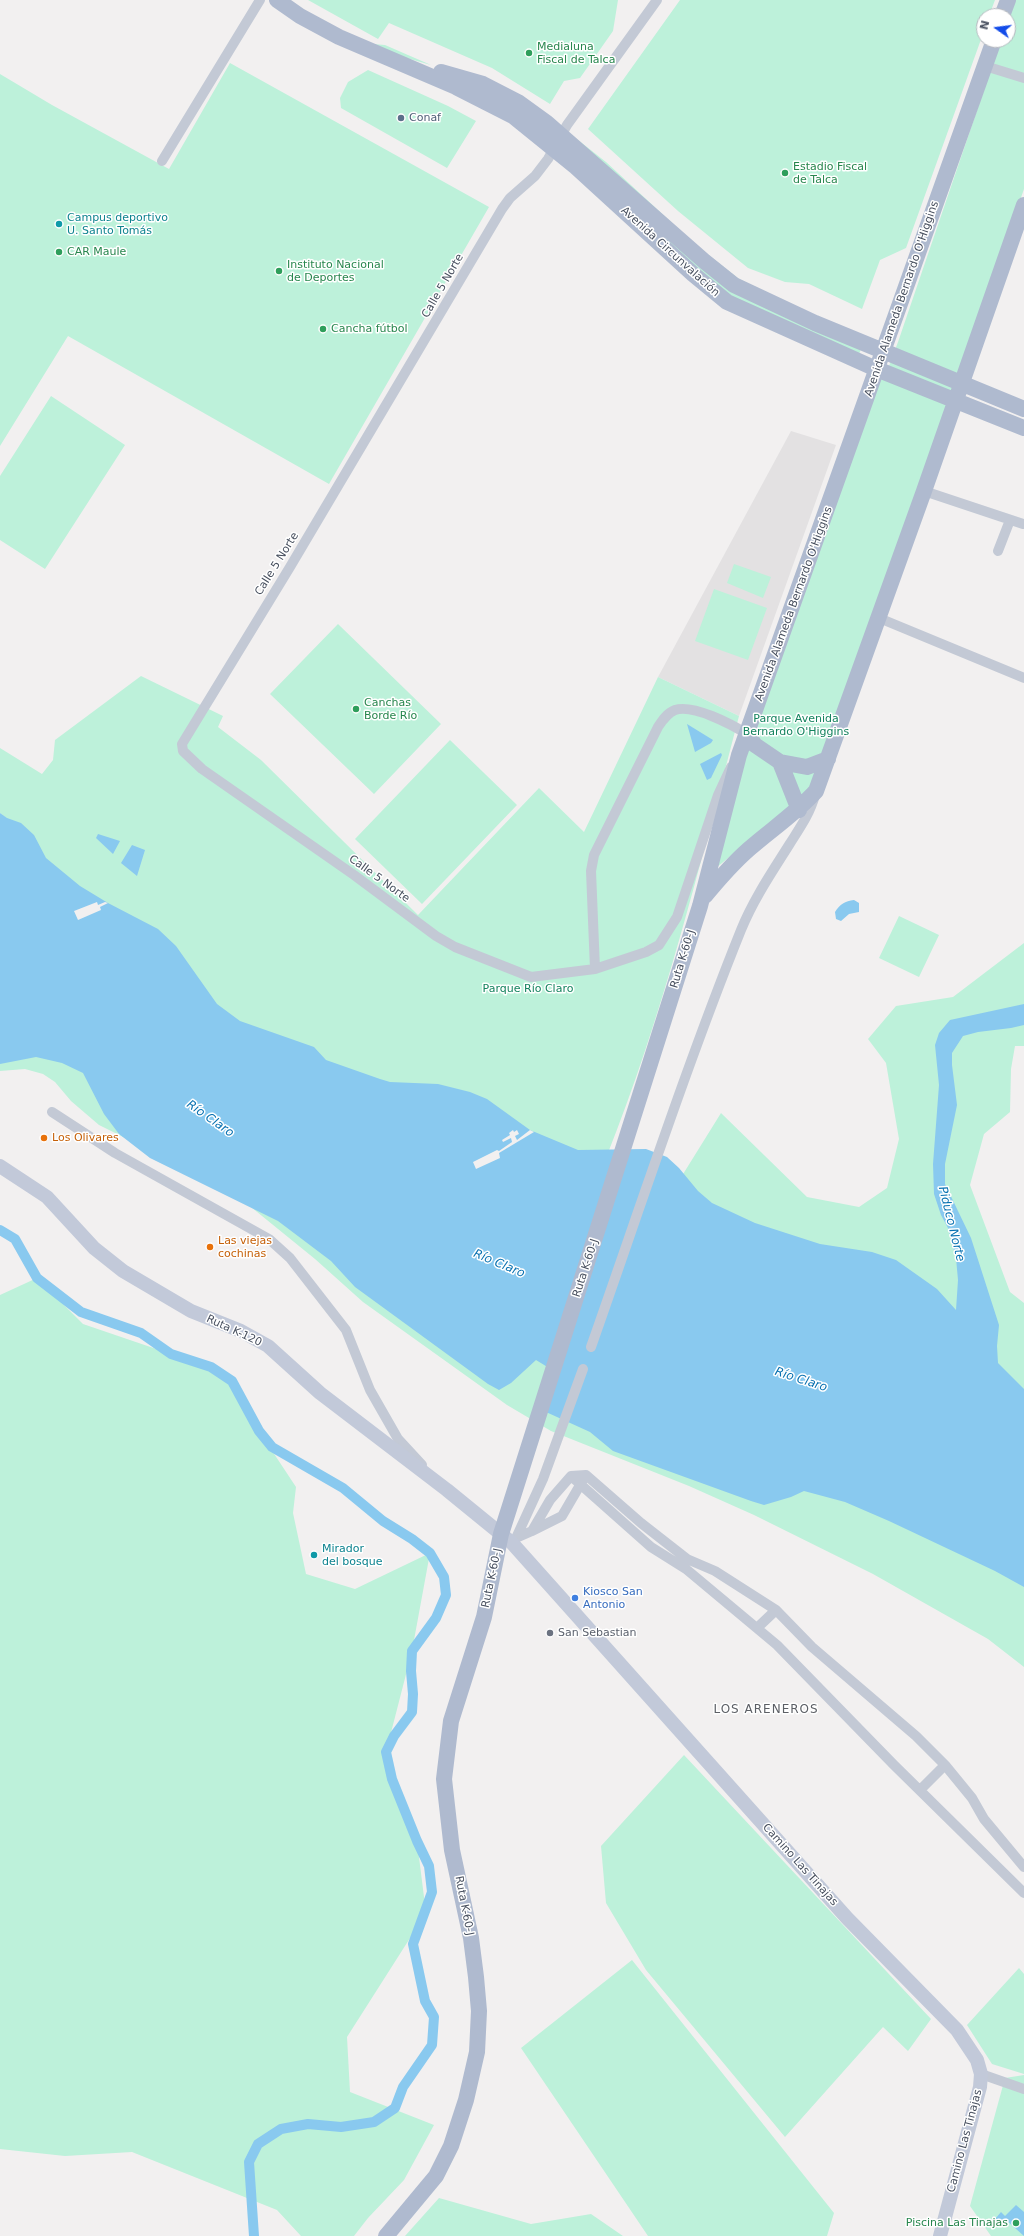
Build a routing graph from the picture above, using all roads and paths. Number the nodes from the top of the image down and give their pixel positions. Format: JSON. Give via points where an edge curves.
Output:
{"nodes":[{"id":1,"x":260,"y":0,"type":"edge"},
{"id":2,"x":277,"y":0,"type":"edge"},
{"id":3,"x":657,"y":0,"type":"edge"},
{"id":4,"x":991,"y":48,"type":"edge"},
{"id":5,"x":985,"y":66,"type":"junction"},
{"id":6,"x":1024,"y":78,"type":"edge"},
{"id":7,"x":558,"y":142,"type":"junction"},
{"id":8,"x":162,"y":161,"type":"dead end"},
{"id":9,"x":1024,"y":205,"type":"edge"},
{"id":10,"x":884,"y":352,"type":"junction"},
{"id":11,"x":878,"y":370,"type":"junction"},
{"id":12,"x":961,"y":384,"type":"junction"},
{"id":13,"x":955,"y":401,"type":"junction"},
{"id":14,"x":1024,"y":409,"type":"edge"},
{"id":15,"x":1024,"y":428,"type":"edge"},
{"id":16,"x":924,"y":491,"type":"junction"},
{"id":17,"x":1010,"y":520,"type":"junction"},
{"id":18,"x":1023,"y":524,"type":"edge"},
{"id":19,"x":998,"y":551,"type":"dead end"},
{"id":20,"x":879,"y":618,"type":"junction"},
{"id":21,"x":1024,"y":678,"type":"edge"},
{"id":22,"x":747,"y":734,"type":"junction"},
{"id":23,"x":739,"y":755,"type":"junction"},
{"id":24,"x":828,"y":759,"type":"junction"},
{"id":25,"x":780,"y":762,"type":"junction"},
{"id":26,"x":816,"y":791,"type":"junction"},
{"id":27,"x":798,"y":810,"type":"junction"},
{"id":28,"x":801,"y":827,"type":"junction"},
{"id":29,"x":698,"y":911,"type":"junction"},
{"id":30,"x":595,"y":969,"type":"junction"},
{"id":31,"x":52,"y":1112,"type":"dead end"},
{"id":32,"x":0,"y":1166,"type":"edge"},
{"id":33,"x":591,"y":1347,"type":"dead end"},
{"id":34,"x":583,"y":1369,"type":"dead end"},
{"id":35,"x":586,"y":1475,"type":"junction"},
{"id":36,"x":571,"y":1476,"type":"junction"},
{"id":37,"x":580,"y":1484,"type":"junction"},
{"id":38,"x":447,"y":1490,"type":"junction"},
{"id":39,"x":532,"y":1531,"type":"junction"},
{"id":40,"x":510,"y":1538,"type":"junction"},
{"id":41,"x":776,"y":1610,"type":"junction"},
{"id":42,"x":757,"y":1628,"type":"junction"},
{"id":43,"x":946,"y":1765,"type":"junction"},
{"id":44,"x":920,"y":1790,"type":"junction"},
{"id":45,"x":1024,"y":1867,"type":"edge"},
{"id":46,"x":1024,"y":1893,"type":"edge"},
{"id":47,"x":981,"y":2074,"type":"junction"},
{"id":48,"x":1024,"y":2089,"type":"edge"},
{"id":49,"x":386,"y":2236,"type":"edge"},
{"id":50,"x":940,"y":2236,"type":"edge"}],
"edges":[{"from":1,"to":8,"type":"street"},
{"from":2,"to":7,"type":"main road","name":"Avenida Circunvalación","via":[[320,28],[456,87]]},
{"from":3,"to":7,"type":"street","name":"Calle 5 Norte","via":[[567,125]]},
{"from":4,"to":5,"type":"main road","name":"Avenida Alameda Bernardo O'Higgins"},
{"from":5,"to":6,"type":"street"},
{"from":5,"to":10,"type":"main road","name":"Avenida Alameda Bernardo O'Higgins"},
{"from":7,"to":10,"type":"main road","name":"Avenida Circunvalación","via":[[734,285]]},
{"from":7,"to":11,"type":"main road","name":"Avenida Circunvalación","via":[[693,274],[727,302]]},
{"from":7,"to":30,"type":"street","name":"Calle 5 Norte","via":[[535,176],[510,198],[502,209],[182,744],[183,751],[202,769],[455,947],[531,977]]},
{"from":9,"to":12,"type":"main road"},
{"from":10,"to":11,"type":"main road","name":"Avenida Alameda Bernardo O'Higgins"},
{"from":10,"to":12,"type":"main road","name":"Avenida Circunvalación"},
{"from":11,"to":13,"type":"main road","name":"Avenida Circunvalación"},
{"from":11,"to":22,"type":"main road","name":"Avenida Alameda Bernardo O'Higgins"},
{"from":12,"to":13,"type":"main road"},
{"from":12,"to":14,"type":"main road","name":"Avenida Circunvalación"},
{"from":13,"to":15,"type":"main road","name":"Avenida Circunvalación"},
{"from":13,"to":16,"type":"main road"},
{"from":16,"to":17,"type":"street"},
{"from":16,"to":20,"type":"main road"},
{"from":17,"to":18,"type":"street"},
{"from":17,"to":19,"type":"street"},
{"from":20,"to":21,"type":"street"},
{"from":20,"to":24,"type":"main road"},
{"from":22,"to":23,"type":"main road","name":"Avenida Alameda Bernardo O'Higgins"},
{"from":22,"to":25,"type":"main road","via":[[763,752]]},
{"from":22,"to":30,"type":"street","via":[[695,710],[685,709],[675,710],[667,715],[658,727],[594,855],[591,871]]},
{"from":23,"to":29,"type":"main road","name":"Avenida Alameda Bernardo O'Higgins"},
{"from":23,"to":30,"type":"street","name":"Calle 5 Norte","via":[[724,780],[677,917],[667,936],[659,945],[646,952]]},
{"from":24,"to":25,"type":"main road","via":[[807,766]]},
{"from":24,"to":26,"type":"main road"},
{"from":25,"to":27,"type":"main road"},
{"from":26,"to":27,"type":"main road"},
{"from":26,"to":28,"type":"street","via":[[812,806]]},
{"from":27,"to":28,"type":"street"},
{"from":27,"to":29,"type":"main road","via":[[749,849],[721,876],[705,896]]},
{"from":28,"to":33,"type":"street","via":[[742,927]]},
{"from":29,"to":40,"type":"main road","name":"Ruta K-60-J","via":[[508,1512]]},
{"from":31,"to":38,"type":"street","via":[[115,1153],[269,1239],[290,1258],[346,1330],[370,1390],[398,1439]]},
{"from":32,"to":38,"type":"street","name":"Ruta K-120","via":[[47,1197],[94,1248],[123,1271],[191,1311],[241,1331],[268,1346],[320,1392]]},
{"from":34,"to":40,"type":"street","via":[[543,1479],[524,1521]]},
{"from":35,"to":36,"type":"street"},
{"from":35,"to":37,"type":"street"},
{"from":35,"to":41,"type":"street","via":[[687,1559],[714,1571]]},
{"from":36,"to":37,"type":"street"},
{"from":36,"to":39,"type":"street","via":[[550,1500]]},
{"from":37,"to":39,"type":"street","via":[[562,1516]]},
{"from":37,"to":42,"type":"street","via":[[651,1547],[686,1569]]},
{"from":38,"to":40,"type":"street","name":"Ruta K-120"},
{"from":39,"to":40,"type":"street"},
{"from":40,"to":47,"type":"street","name":"Camino Las Tinajas","via":[[847,1918],[957,2030],[971,2049]]},
{"from":40,"to":49,"type":"main road","name":"Ruta K-60-J","via":[[451,1721],[444,1779],[452,1850],[476,1978],[479,2011],[477,2052],[466,2100],[451,2146],[436,2176]]},
{"from":41,"to":42,"type":"street"},
{"from":41,"to":43,"type":"street","via":[[812,1647]]},
{"from":42,"to":44,"type":"street","via":[[777,1645]]},
{"from":43,"to":44,"type":"street"},
{"from":43,"to":45,"type":"street","via":[[972,1798],[984,1819]]},
{"from":44,"to":46,"type":"street"},
{"from":47,"to":48,"type":"street"},
{"from":47,"to":50,"type":"street","name":"Camino Las Tinajas","via":[[980,2087]]}]}
